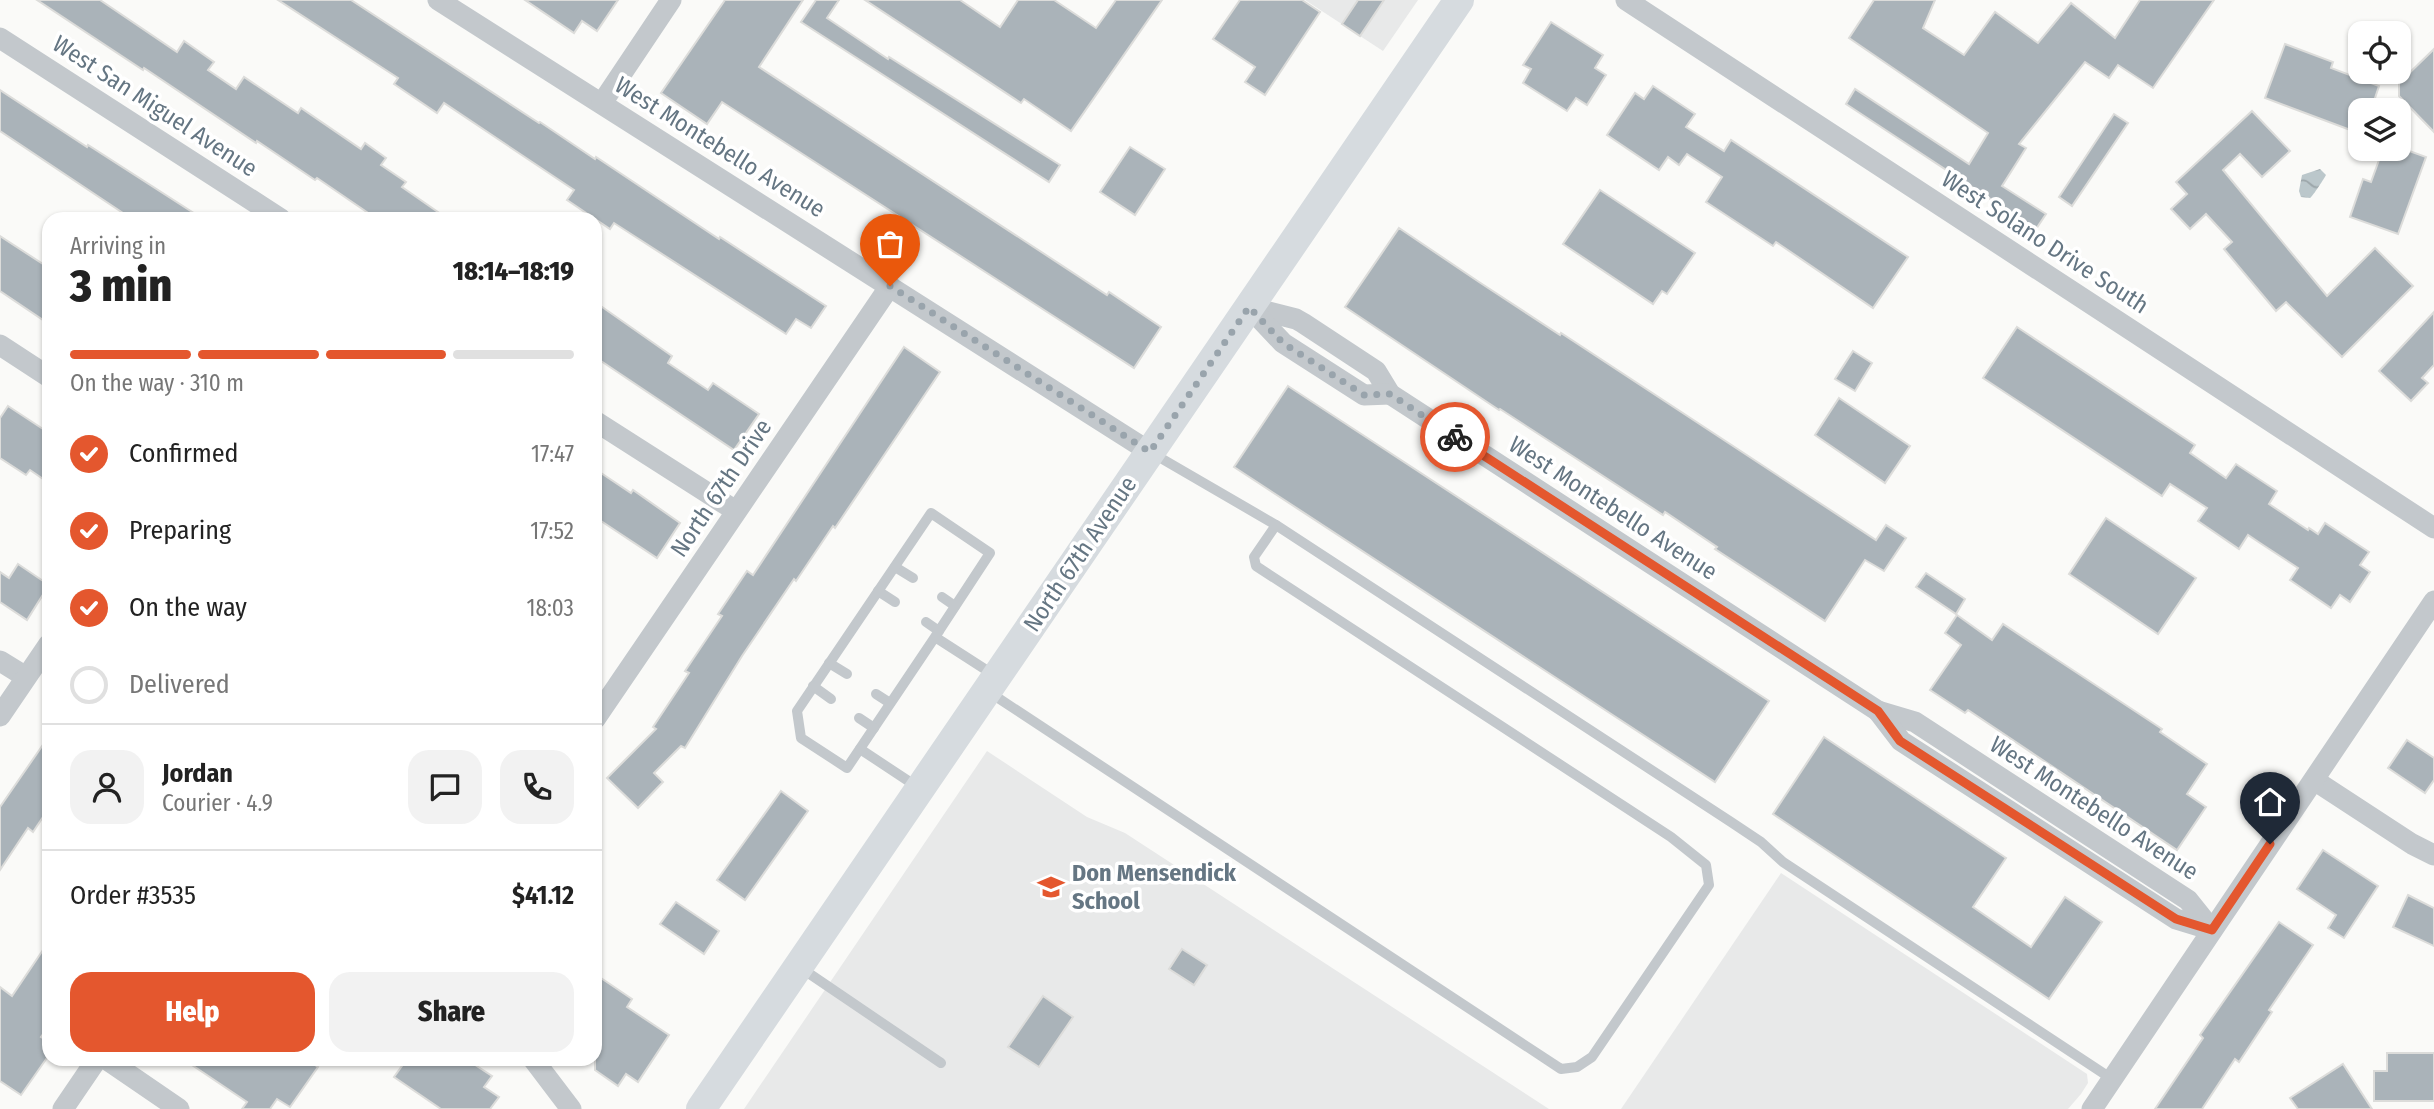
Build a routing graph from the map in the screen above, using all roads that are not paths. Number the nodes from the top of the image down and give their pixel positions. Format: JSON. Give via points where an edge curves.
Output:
{"nodes":[{"id":1,"x":438,"y":0,"type":"edge"},
{"id":2,"x":671,"y":0,"type":"edge"},
{"id":3,"x":1459,"y":0,"type":"edge"},
{"id":4,"x":1626,"y":0,"type":"edge"},
{"id":5,"x":0,"y":38,"type":"edge"},
{"id":6,"x":602,"y":103,"type":"junction"},
{"id":7,"x":270,"y":212,"type":"edge"},
{"id":8,"x":890,"y":286,"type":"junction"},
{"id":9,"x":1249,"y":307,"type":"junction"},
{"id":10,"x":0,"y":345,"type":"edge"},
{"id":11,"x":42,"y":372,"type":"edge"},
{"id":12,"x":602,"y":425,"type":"edge"},
{"id":13,"x":1150,"y":452,"type":"junction"},
{"id":14,"x":736,"y":511,"type":"junction"},
{"id":15,"x":1276,"y":525,"type":"junction"},
{"id":16,"x":2434,"y":527,"type":"edge"},
{"id":17,"x":895,"y":567,"type":"junction"},
{"id":18,"x":913,"y":578,"type":"dead end"},
{"id":19,"x":878,"y":591,"type":"junction"},
{"id":20,"x":942,"y":597,"type":"dead end"},
{"id":21,"x":2434,"y":601,"type":"edge"},
{"id":22,"x":895,"y":602,"type":"dead end"},
{"id":23,"x":956,"y":606,"type":"junction"},
{"id":24,"x":926,"y":622,"type":"dead end"},
{"id":25,"x":937,"y":634,"type":"junction"},
{"id":26,"x":42,"y":654,"type":"edge"},
{"id":27,"x":0,"y":661,"type":"edge"},
{"id":28,"x":830,"y":663,"type":"junction"},
{"id":29,"x":847,"y":674,"type":"dead end"},
{"id":30,"x":26,"y":677,"type":"junction"},
{"id":31,"x":992,"y":684,"type":"junction"},
{"id":32,"x":813,"y":687,"type":"junction"},
{"id":33,"x":876,"y":694,"type":"dead end"},
{"id":34,"x":831,"y":699,"type":"dead end"},
{"id":35,"x":890,"y":703,"type":"junction"},
{"id":36,"x":602,"y":709,"type":"edge"},
{"id":37,"x":0,"y":716,"type":"edge"},
{"id":38,"x":859,"y":718,"type":"dead end"},
{"id":39,"x":874,"y":728,"type":"junction"},
{"id":40,"x":860,"y":749,"type":"junction"},
{"id":41,"x":2314,"y":780,"type":"junction"},
{"id":42,"x":920,"y":789,"type":"junction"},
{"id":43,"x":2434,"y":855,"type":"edge"},
{"id":44,"x":2212,"y":930,"type":"junction"},
{"id":45,"x":799,"y":967,"type":"junction"},
{"id":46,"x":941,"y":1063,"type":"dead end"},
{"id":47,"x":92,"y":1066,"type":"edge"},
{"id":48,"x":116,"y":1066,"type":"edge"},
{"id":49,"x":538,"y":1066,"type":"edge"},
{"id":50,"x":2112,"y":1079,"type":"junction"},
{"id":51,"x":63,"y":1109,"type":"edge"},
{"id":52,"x":179,"y":1109,"type":"edge"},
{"id":53,"x":571,"y":1109,"type":"edge"},
{"id":54,"x":701,"y":1109,"type":"edge"},
{"id":55,"x":2092,"y":1109,"type":"edge"}],
"edges":[{"from":1,"to":6,"type":"street","name":"West Montebello Avenue"},
{"from":2,"to":6,"type":"street"},
{"from":3,"to":9,"type":"main road","name":"North 67th Avenue"},
{"from":4,"to":16,"type":"street","name":"West Solano Drive South"},
{"from":5,"to":7,"type":"street","name":"West San Miguel Avenue"},
{"from":6,"to":8,"type":"street","name":"West Montebello Avenue"},
{"from":8,"to":13,"type":"street","name":"West Montebello Avenue"},
{"from":8,"to":14,"type":"street","name":"North 67th Drive"},
{"from":9,"to":13,"type":"main road","name":"North 67th Avenue"},
{"from":9,"to":44,"type":"street","name":"West Montebello Avenue","via":[[1296,318],[1376,371],[1390,394],[1878,711],[1900,741],[2176,919]]},
{"from":10,"to":11,"type":"street"},
{"from":12,"to":14,"type":"street"},
{"from":13,"to":15,"type":"lane"},
{"from":13,"to":31,"type":"main road","name":"North 67th Avenue"},
{"from":14,"to":36,"type":"street","name":"North 67th Drive"},
{"from":15,"to":31,"type":"lane","via":[[1254,557],[1256,566],[1671,837],[1706,865],[1709,885],[1592,1057],[1577,1068],[1562,1069]]},
{"from":15,"to":50,"type":"lane","via":[[1731,822],[1783,862]]},
{"from":17,"to":18,"type":"lane"},
{"from":17,"to":19,"type":"lane"},
{"from":17,"to":23,"type":"lane","via":[[931,513],[990,553]]},
{"from":19,"to":22,"type":"lane"},
{"from":19,"to":28,"type":"lane"},
{"from":20,"to":23,"type":"lane"},
{"from":21,"to":41,"type":"street"},
{"from":23,"to":25,"type":"lane"},
{"from":24,"to":25,"type":"lane"},
{"from":25,"to":31,"type":"lane"},
{"from":25,"to":35,"type":"lane"},
{"from":26,"to":30,"type":"street"},
{"from":27,"to":30,"type":"street"},
{"from":28,"to":29,"type":"lane"},
{"from":28,"to":32,"type":"lane"},
{"from":30,"to":37,"type":"street"},
{"from":31,"to":42,"type":"main road","name":"North 67th Avenue"},
{"from":32,"to":34,"type":"lane"},
{"from":32,"to":40,"type":"lane","via":[[797,711],[801,738],[847,768]]},
{"from":33,"to":35,"type":"lane"},
{"from":35,"to":39,"type":"lane"},
{"from":38,"to":39,"type":"lane"},
{"from":39,"to":40,"type":"lane"},
{"from":40,"to":42,"type":"lane"},
{"from":41,"to":43,"type":"street"},
{"from":41,"to":44,"type":"street"},
{"from":42,"to":45,"type":"main road","name":"North 67th Avenue"},
{"from":44,"to":50,"type":"street"},
{"from":45,"to":46,"type":"lane"},
{"from":45,"to":54,"type":"main road","name":"North 67th Avenue"},
{"from":47,"to":51,"type":"street"},
{"from":48,"to":52,"type":"street"},
{"from":49,"to":53,"type":"street"},
{"from":50,"to":55,"type":"street"}]}
